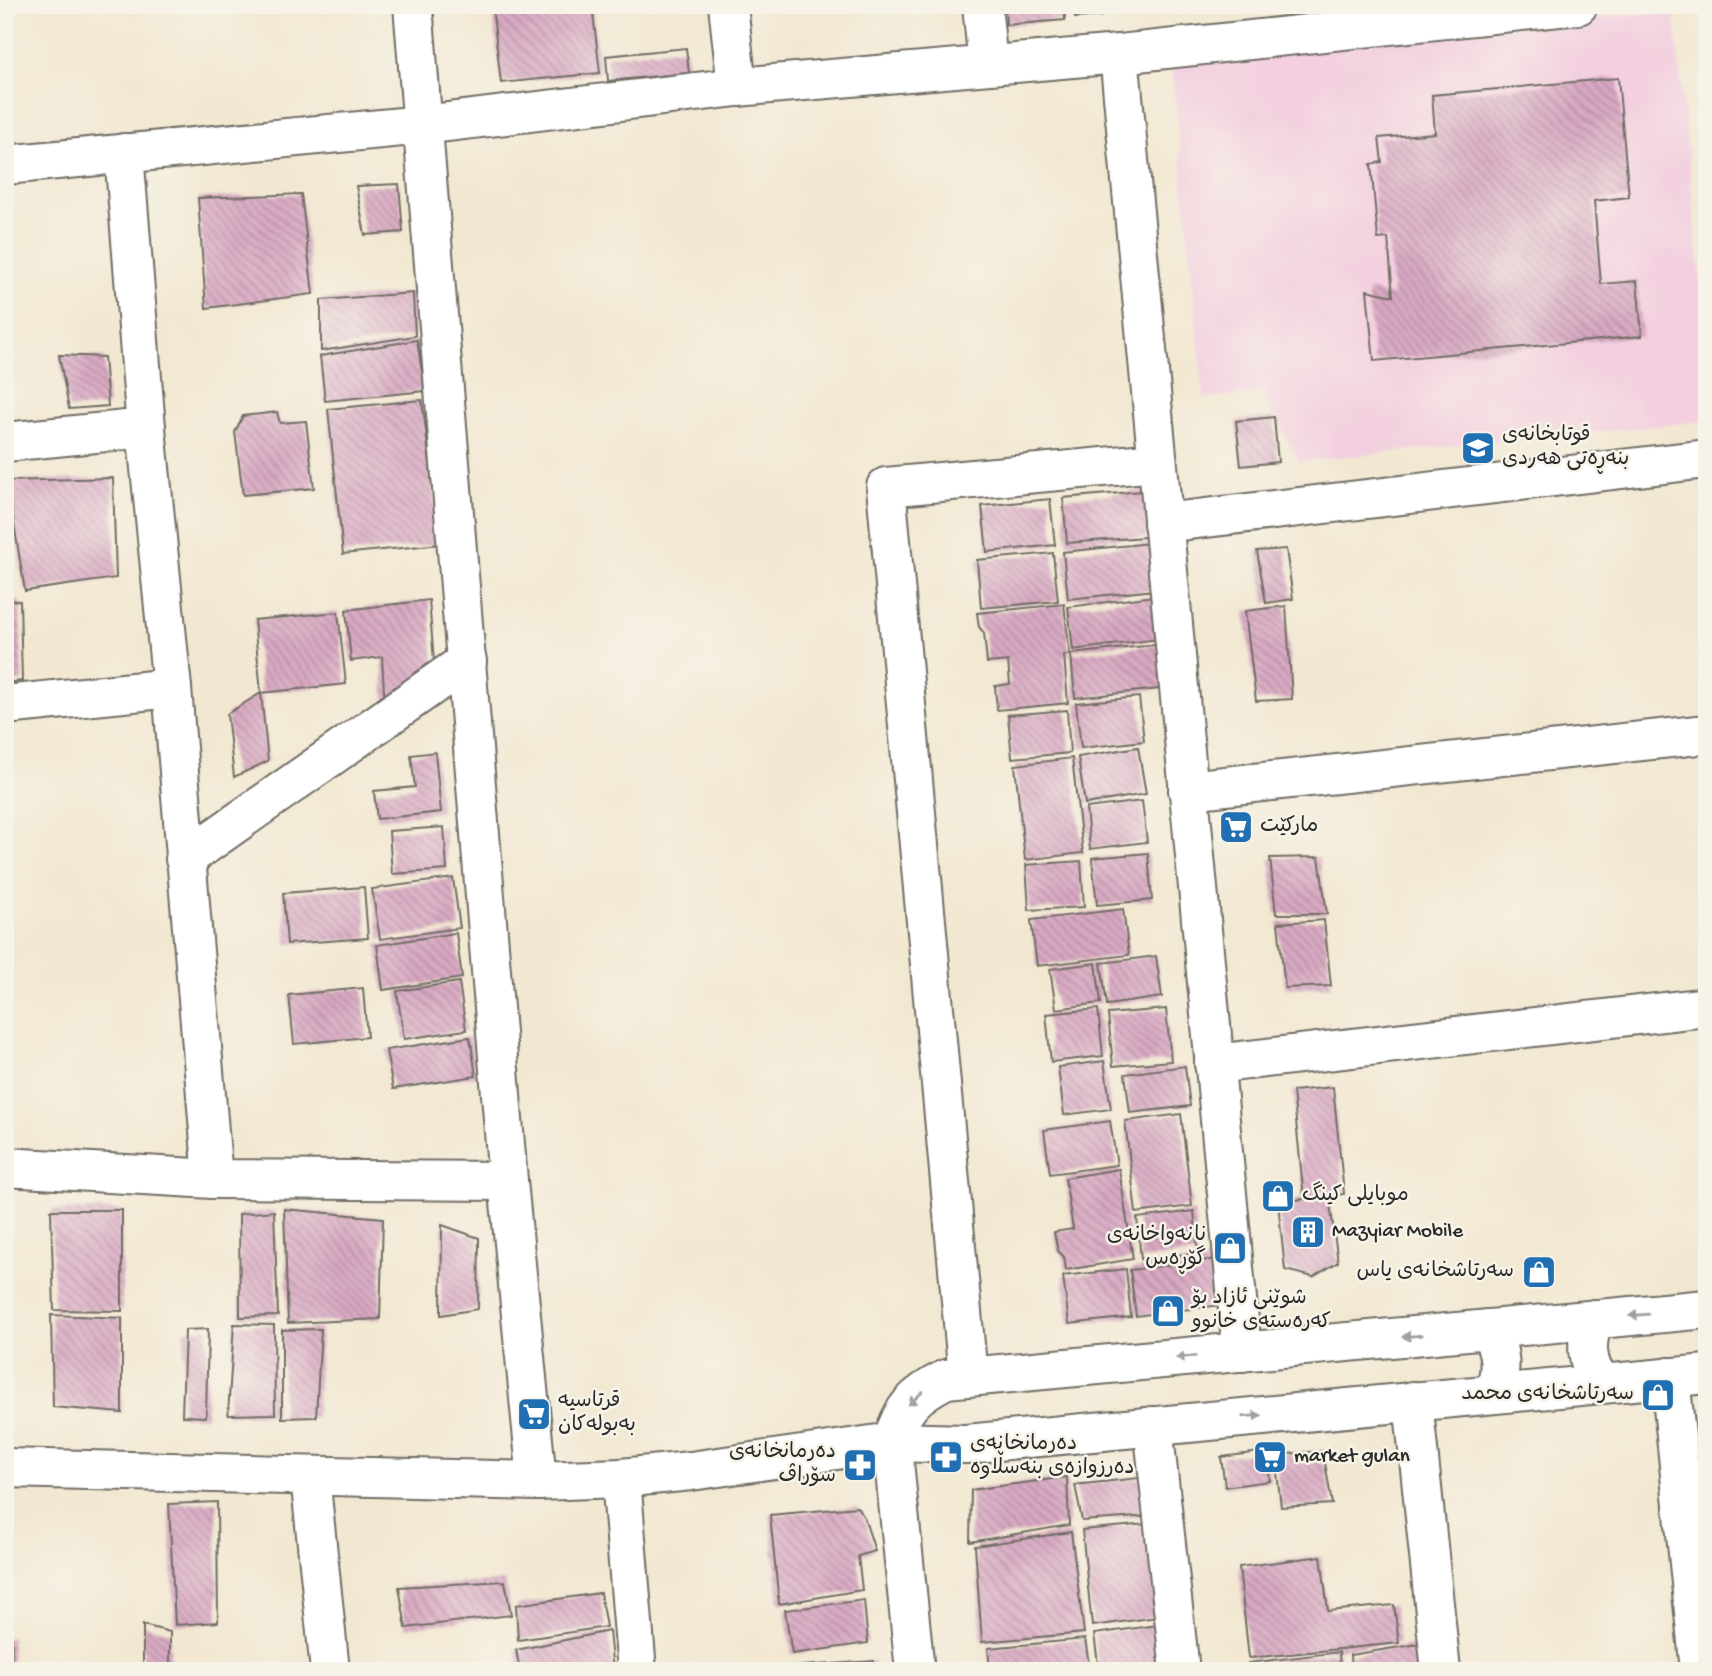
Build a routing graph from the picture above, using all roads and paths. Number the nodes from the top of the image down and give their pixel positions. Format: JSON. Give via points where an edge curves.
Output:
{"nodes":[{"id":1,"x":413,"y":5,"type":"edge"},
{"id":2,"x":729,"y":5,"type":"edge"},
{"id":3,"x":982,"y":5,"type":"edge"},
{"id":4,"x":1578,"y":5,"type":"edge"},
{"id":5,"x":1119,"y":54,"type":"junction"},
{"id":6,"x":988,"y":65,"type":"junction"},
{"id":7,"x":737,"y":87,"type":"junction"},
{"id":8,"x":423,"y":125,"type":"junction"},
{"id":9,"x":124,"y":153,"type":"junction"},
{"id":10,"x":5,"y":165,"type":"edge"},
{"id":11,"x":146,"y":428,"type":"junction"},
{"id":12,"x":5,"y":442,"type":"edge"},
{"id":13,"x":1707,"y":459,"type":"edge"},
{"id":14,"x":1157,"y":462,"type":"junction"},
{"id":15,"x":1163,"y":523,"type":"junction"},
{"id":16,"x":467,"y":661,"type":"junction"},
{"id":17,"x":172,"y":688,"type":"junction"},
{"id":18,"x":5,"y":705,"type":"edge"},
{"id":19,"x":1707,"y":734,"type":"edge"},
{"id":20,"x":1188,"y":790,"type":"junction"},
{"id":21,"x":185,"y":859,"type":"junction"},
{"id":22,"x":1707,"y":1007,"type":"edge"},
{"id":23,"x":1214,"y":1064,"type":"junction"},
{"id":24,"x":5,"y":1167,"type":"edge"},
{"id":25,"x":213,"y":1179,"type":"junction"},
{"id":26,"x":509,"y":1181,"type":"junction"},
{"id":27,"x":1707,"y":1309,"type":"edge"},
{"id":28,"x":1595,"y":1319,"type":"junction"},
{"id":29,"x":1488,"y":1329,"type":"junction"},
{"id":30,"x":1242,"y":1352,"type":"junction"},
{"id":31,"x":1688,"y":1375,"type":"edge"},
{"id":32,"x":968,"y":1377,"type":"junction"},
{"id":33,"x":1600,"y":1383,"type":"junction"},
{"id":34,"x":1493,"y":1394,"type":"junction"},
{"id":35,"x":1413,"y":1401,"type":"junction"},
{"id":36,"x":1153,"y":1426,"type":"junction"},
{"id":37,"x":891,"y":1442,"type":"junction"},
{"id":38,"x":5,"y":1468,"type":"edge"},
{"id":39,"x":310,"y":1476,"type":"junction"},
{"id":40,"x":621,"y":1478,"type":"junction"},
{"id":41,"x":537,"y":1481,"type":"junction"},
{"id":42,"x":330,"y":1671,"type":"edge"},
{"id":43,"x":637,"y":1671,"type":"edge"},
{"id":44,"x":915,"y":1671,"type":"edge"},
{"id":45,"x":1180,"y":1671,"type":"edge"},
{"id":46,"x":1441,"y":1671,"type":"edge"},
{"id":47,"x":1700,"y":1671,"type":"edge"}],
"edges":[{"from":1,"to":8,"type":"street"},
{"from":2,"to":7,"type":"street"},
{"from":3,"to":6,"type":"street"},
{"from":4,"to":5,"type":"street"},
{"from":5,"to":6,"type":"street"},
{"from":5,"to":14,"type":"street"},
{"from":6,"to":7,"type":"street"},
{"from":7,"to":8,"type":"street"},
{"from":8,"to":9,"type":"street"},
{"from":8,"to":16,"type":"street"},
{"from":9,"to":10,"type":"street"},
{"from":9,"to":11,"type":"street"},
{"from":11,"to":12,"type":"street"},
{"from":11,"to":17,"type":"street"},
{"from":13,"to":15,"type":"street"},
{"from":14,"to":15,"type":"street"},
{"from":14,"to":32,"type":"street","via":[[886,487]]},
{"from":15,"to":20,"type":"street"},
{"from":16,"to":21,"type":"street"},
{"from":16,"to":26,"type":"street"},
{"from":17,"to":18,"type":"street"},
{"from":17,"to":21,"type":"street"},
{"from":19,"to":20,"type":"street"},
{"from":20,"to":23,"type":"street"},
{"from":21,"to":25,"type":"street"},
{"from":22,"to":23,"type":"street"},
{"from":23,"to":30,"type":"street"},
{"from":24,"to":25,"type":"street"},
{"from":25,"to":26,"type":"street"},
{"from":26,"to":41,"type":"street"},
{"from":27,"to":28,"type":"street","one_way":true},
{"from":28,"to":29,"type":"street"},
{"from":28,"to":33,"type":"street","via":[[1589,1332],[1588,1359]]},
{"from":29,"to":30,"type":"street","one_way":true},
{"from":29,"to":34,"type":"street","via":[[1496,1341],[1501,1367]]},
{"from":30,"to":32,"type":"street","one_way":true},
{"from":31,"to":33,"type":"street"},
{"from":31,"to":47,"type":"street"},
{"from":32,"to":37,"type":"street","one_way":true,"via":[[946,1379],[926,1389],[898,1421]]},
{"from":33,"to":34,"type":"street"},
{"from":34,"to":35,"type":"street"},
{"from":36,"to":35,"type":"street","one_way":true},
{"from":35,"to":46,"type":"street"},
{"from":36,"to":37,"type":"street","via":[[966,1444]]},
{"from":36,"to":45,"type":"street"},
{"from":37,"to":40,"type":"street"},
{"from":37,"to":44,"type":"street"},
{"from":38,"to":39,"type":"street"},
{"from":39,"to":41,"type":"street"},
{"from":39,"to":42,"type":"street"},
{"from":40,"to":41,"type":"street"},
{"from":40,"to":43,"type":"street"}]}
